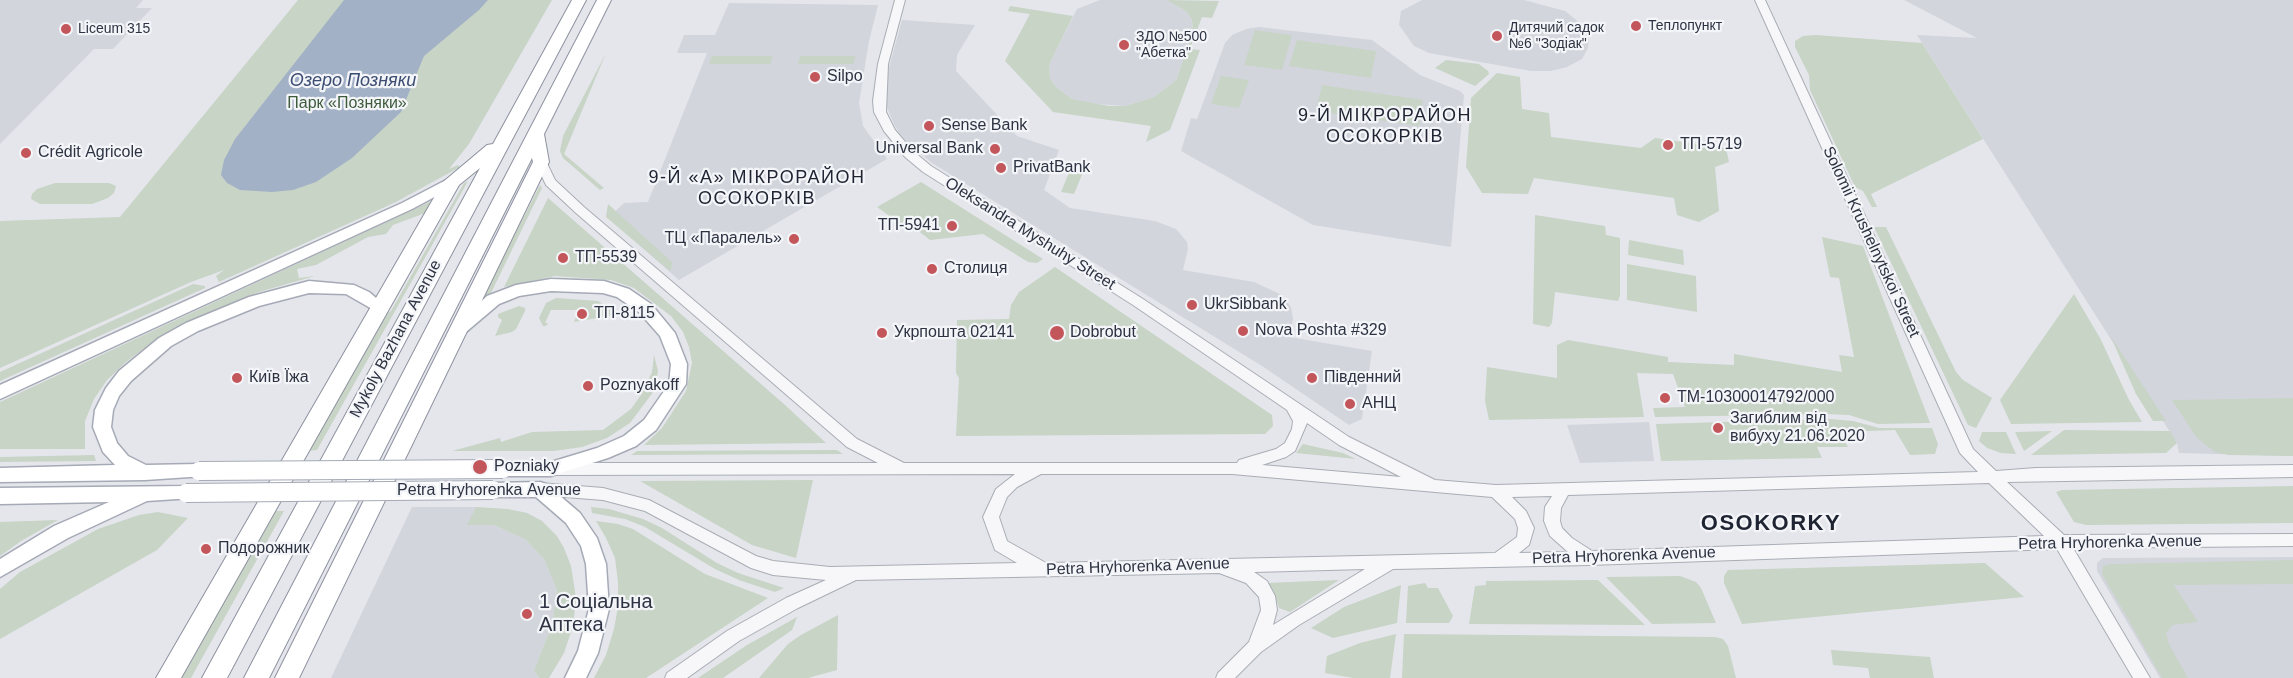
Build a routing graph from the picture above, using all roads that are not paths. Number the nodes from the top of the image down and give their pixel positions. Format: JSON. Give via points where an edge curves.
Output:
{"nodes":[{"id":1,"x":579,"y":0,"type":"edge"},
{"id":2,"x":604,"y":0,"type":"edge"},
{"id":3,"x":900,"y":0,"type":"edge"},
{"id":4,"x":1760,"y":0,"type":"edge"},
{"id":5,"x":535,"y":134,"type":"junction"},
{"id":6,"x":506,"y":136,"type":"junction"},
{"id":7,"x":541,"y":162,"type":"junction"},
{"id":8,"x":452,"y":182,"type":"junction"},
{"id":9,"x":380,"y":307,"type":"junction"},
{"id":10,"x":456,"y":332,"type":"junction"},
{"id":11,"x":0,"y":392,"type":"edge"},
{"id":12,"x":1291,"y":404,"type":"junction"},
{"id":13,"x":1042,"y":467,"type":"junction"},
{"id":14,"x":903,"y":468,"type":"junction"},
{"id":15,"x":1232,"y":468,"type":"junction"},
{"id":16,"x":551,"y":469,"type":"junction"},
{"id":17,"x":2293,"y":471,"type":"edge"},
{"id":18,"x":146,"y":472,"type":"junction"},
{"id":19,"x":0,"y":475,"type":"edge"},
{"id":20,"x":1992,"y":477,"type":"junction"},
{"id":21,"x":1442,"y":487,"type":"junction"},
{"id":22,"x":540,"y":489,"type":"junction"},
{"id":23,"x":1563,"y":490,"type":"junction"},
{"id":24,"x":1496,"y":491,"type":"junction"},
{"id":25,"x":147,"y":493,"type":"junction"},
{"id":26,"x":0,"y":496,"type":"edge"},
{"id":27,"x":2293,"y":540,"type":"edge"},
{"id":28,"x":2061,"y":542,"type":"junction"},
{"id":29,"x":1589,"y":558,"type":"junction"},
{"id":30,"x":1499,"y":559,"type":"junction"},
{"id":31,"x":1391,"y":561,"type":"junction"},
{"id":32,"x":1216,"y":565,"type":"junction"},
{"id":33,"x":0,"y":569,"type":"edge"},
{"id":34,"x":1046,"y":569,"type":"junction"},
{"id":35,"x":856,"y":574,"type":"junction"},
{"id":36,"x":1255,"y":647,"type":"junction"},
{"id":37,"x":168,"y":678,"type":"edge"},
{"id":38,"x":214,"y":678,"type":"edge"},
{"id":39,"x":256,"y":678,"type":"edge"},
{"id":40,"x":287,"y":678,"type":"edge"},
{"id":41,"x":575,"y":678,"type":"edge"},
{"id":42,"x":673,"y":678,"type":"edge"},
{"id":43,"x":1224,"y":678,"type":"edge"},
{"id":44,"x":2142,"y":678,"type":"edge"}],
"edges":[{"from":1,"to":6,"type":"highway","name":"Mykoly Bazhana Avenue"},
{"from":2,"to":5,"type":"highway","name":"Mykoly Bazhana Avenue"},
{"from":3,"to":12,"type":"street","name":"Oleksandra Myshuhy Street","via":[[883,64],[879,101],[890,131],[909,154]]},
{"from":4,"to":20,"type":"street","name":"Solomii Krushelnytskoi Street","via":[[1967,453]]},
{"from":5,"to":7,"type":"highway"},
{"from":5,"to":39,"type":"highway","name":"Mykoly Bazhana Avenue"},
{"from":6,"to":8,"type":"highway"},
{"from":6,"to":38,"type":"highway","name":"Mykoly Bazhana Avenue"},
{"from":7,"to":10,"type":"highway"},
{"from":7,"to":14,"type":"street","via":[[550,182],[572,203],[852,443]]},
{"from":8,"to":9,"type":"highway"},
{"from":8,"to":11,"type":"main road"},
{"from":9,"to":18,"type":"main road","via":[[348,289],[309,287],[255,301],[165,342],[125,376],[104,410],[102,427],[109,447],[122,462]]},
{"from":9,"to":37,"type":"highway"},
{"from":10,"to":16,"type":"main road","via":[[493,300],[516,291],[581,284],[623,293],[645,308],[668,333],[680,364],[677,384],[650,425],[621,445]]},
{"from":10,"to":40,"type":"highway"},
{"from":12,"to":15,"type":"street","via":[[1300,422],[1290,447]]},
{"from":12,"to":21,"type":"street","name":"Oleksandra Myshuhy Street","via":[[1366,453]]},
{"from":13,"to":14,"type":"street","name":"Petra Hryhorenka Avenue"},
{"from":13,"to":15,"type":"street","name":"Petra Hryhorenka Avenue"},
{"from":13,"to":34,"type":"street","via":[[1001,493],[991,517],[996,536],[1007,551]]},
{"from":14,"to":16,"type":"street","name":"Petra Hryhorenka Avenue"},
{"from":15,"to":21,"type":"street","name":"Petra Hryhorenka Avenue"},
{"from":16,"to":18,"type":"main road","name":"Petra Hryhorenka Avenue","bridge":true},
{"from":17,"to":20,"type":"street","name":"Petra Hryhorenka Avenue"},
{"from":18,"to":19,"type":"main road","name":"Petra Hryhorenka Avenue"},
{"from":20,"to":23,"type":"street","name":"Petra Hryhorenka Avenue"},
{"from":20,"to":28,"type":"street","name":"Solomii Krushelnytskoi Street"},
{"from":21,"to":24,"type":"street","name":"Petra Hryhorenka Avenue"},
{"from":22,"to":25,"type":"main road","name":"Petra Hryhorenka Avenue","bridge":true},
{"from":22,"to":35,"type":"street","name":"Petra Hryhorenka Avenue","via":[[603,494],[649,506],[740,556],[773,568]]},
{"from":22,"to":41,"type":"main road","via":[[583,530],[596,564],[599,609],[588,653]]},
{"from":23,"to":24,"type":"street","name":"Petra Hryhorenka Avenue"},
{"from":23,"to":29,"type":"street","via":[[1553,507],[1552,521],[1566,543]]},
{"from":24,"to":30,"type":"street","via":[[1521,515],[1526,528],[1524,540]]},
{"from":25,"to":26,"type":"main road","name":"Petra Hryhorenka Avenue"},
{"from":25,"to":33,"type":"main road","via":[[61,532]]},
{"from":27,"to":28,"type":"street","name":"Petra Hryhorenka Avenue"},
{"from":28,"to":29,"type":"street","name":"Petra Hryhorenka Avenue"},
{"from":28,"to":44,"type":"street","name":"Solomii Krushelnytskoi Street"},
{"from":29,"to":30,"type":"street","name":"Petra Hryhorenka Avenue"},
{"from":30,"to":31,"type":"street","name":"Petra Hryhorenka Avenue"},
{"from":31,"to":32,"type":"street","name":"Petra Hryhorenka Avenue"},
{"from":31,"to":36,"type":"street"},
{"from":32,"to":34,"type":"street","name":"Petra Hryhorenka Avenue"},
{"from":32,"to":36,"type":"street","via":[[1252,578],[1267,596],[1269,610]]},
{"from":34,"to":35,"type":"street","name":"Petra Hryhorenka Avenue"},
{"from":35,"to":42,"type":"street","via":[[733,636]]},
{"from":36,"to":43,"type":"street"}]}
